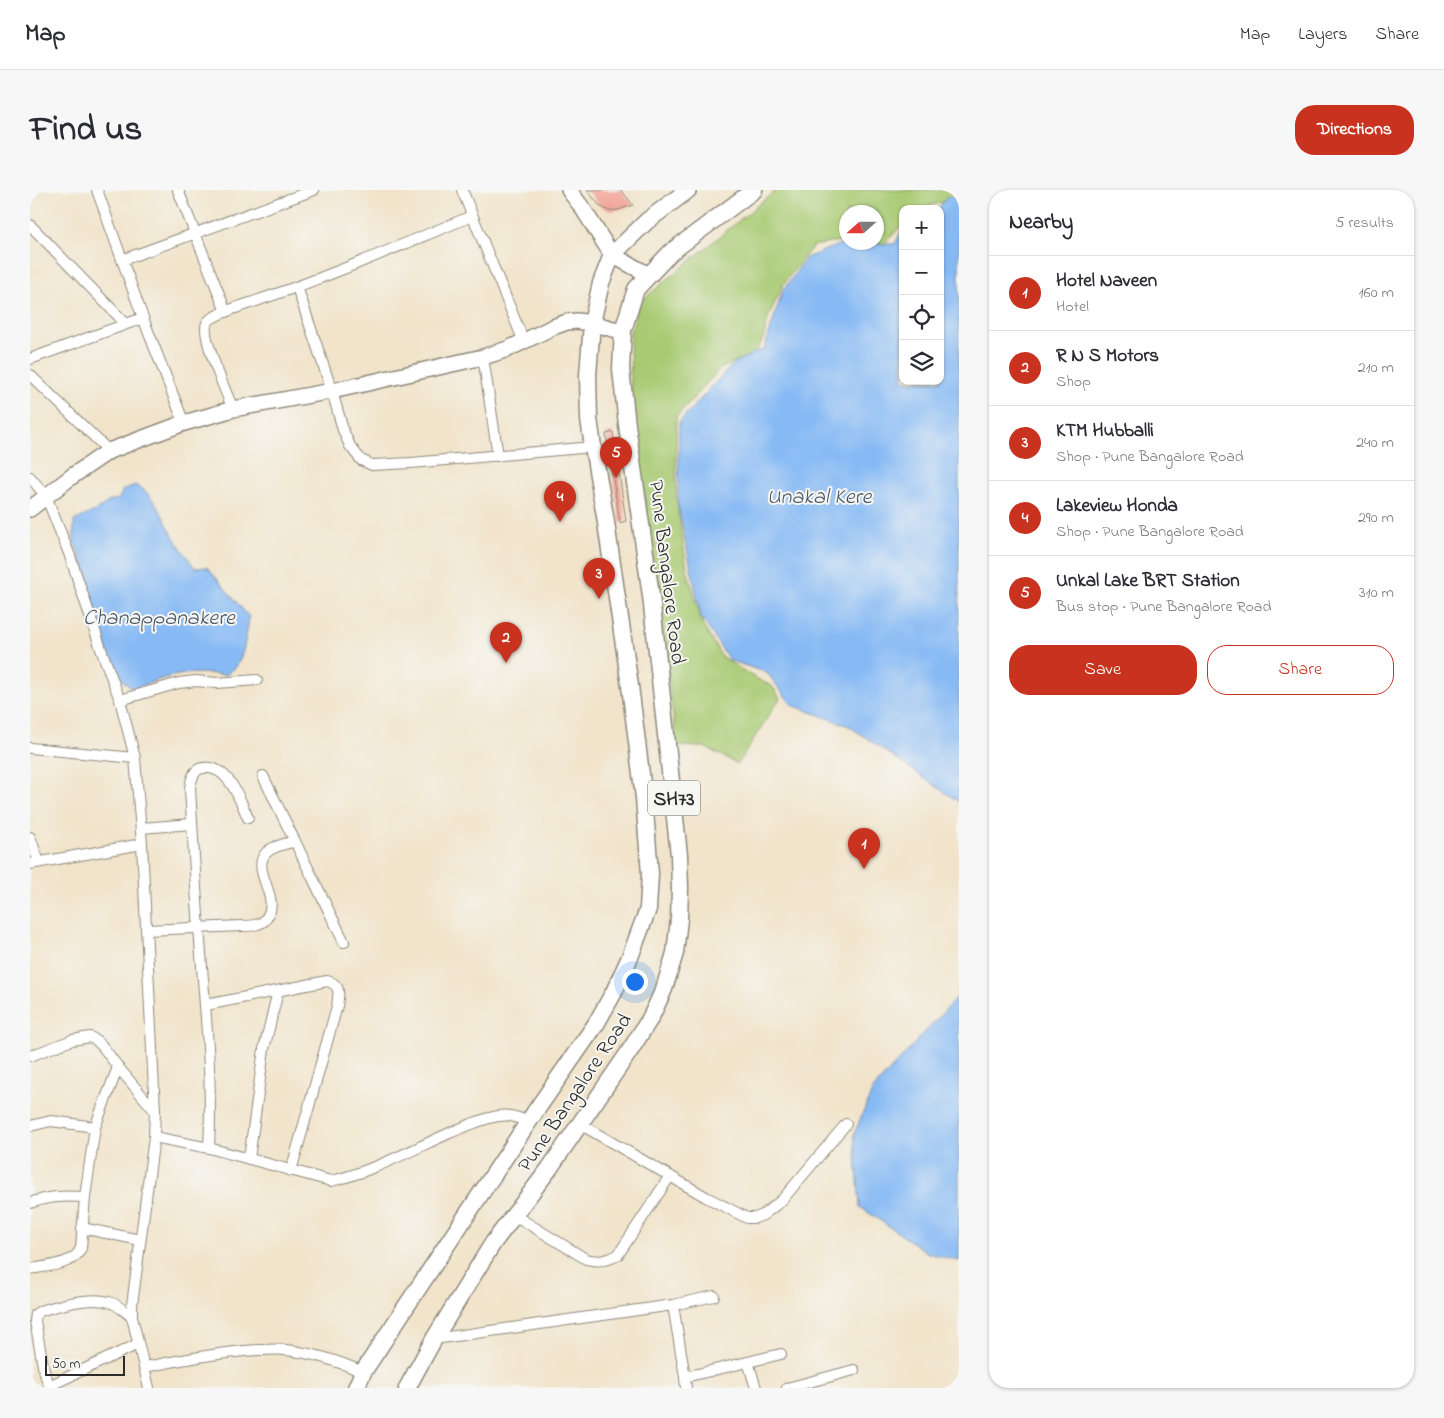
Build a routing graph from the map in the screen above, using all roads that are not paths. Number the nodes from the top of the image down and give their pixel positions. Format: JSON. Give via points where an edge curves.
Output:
{"nodes":[{"id":1,"x":97,"y":190,"type":"edge"},
{"id":2,"x":178,"y":190,"type":"edge"},
{"id":3,"x":314,"y":190,"type":"edge"},
{"id":4,"x":462,"y":190,"type":"edge"},
{"id":5,"x":569,"y":190,"type":"edge"},
{"id":6,"x":688,"y":190,"type":"edge"},
{"id":7,"x":754,"y":190,"type":"edge"},
{"id":8,"x":472,"y":216,"type":"junction"},
{"id":9,"x":30,"y":225,"type":"edge"},
{"id":10,"x":195,"y":234,"type":"junction"},
{"id":11,"x":612,"y":255,"type":"junction"},
{"id":12,"x":122,"y":260,"type":"junction"},
{"id":13,"x":649,"y":275,"type":"junction"},
{"id":14,"x":297,"y":287,"type":"junction"},
{"id":15,"x":226,"y":312,"type":"junction"},
{"id":16,"x":143,"y":318,"type":"junction"},
{"id":17,"x":592,"y":323,"type":"junction"},
{"id":18,"x":126,"y":324,"type":"junction"},
{"id":19,"x":623,"y":330,"type":"junction"},
{"id":20,"x":524,"y":342,"type":"junction"},
{"id":21,"x":483,"y":357,"type":"junction"},
{"id":22,"x":30,"y":359,"type":"edge"},
{"id":23,"x":30,"y":375,"type":"edge"},
{"id":24,"x":332,"y":391,"type":"junction"},
{"id":25,"x":233,"y":409,"type":"junction"},
{"id":26,"x":184,"y":423,"type":"junction"},
{"id":27,"x":593,"y":446,"type":"junction"},
{"id":28,"x":109,"y":451,"type":"junction"},
{"id":29,"x":498,"y":456,"type":"junction"},
{"id":30,"x":30,"y":477,"type":"edge"},
{"id":31,"x":46,"y":496,"type":"junction"},
{"id":32,"x":30,"y":509,"type":"edge"},
{"id":33,"x":258,"y":680,"type":"dead end"},
{"id":34,"x":120,"y":700,"type":"junction"},
{"id":35,"x":30,"y":748,"type":"edge"},
{"id":36,"x":134,"y":758,"type":"junction"},
{"id":37,"x":263,"y":776,"type":"dead end"},
{"id":38,"x":248,"y":818,"type":"dead end"},
{"id":39,"x":192,"y":824,"type":"junction"},
{"id":40,"x":141,"y":828,"type":"junction"},
{"id":41,"x":30,"y":838,"type":"edge"},
{"id":42,"x":295,"y":841,"type":"junction"},
{"id":43,"x":142,"y":844,"type":"junction"},
{"id":44,"x":35,"y":863,"type":"edge"},
{"id":45,"x":199,"y":928,"type":"junction"},
{"id":46,"x":146,"y":930,"type":"junction"},
{"id":47,"x":344,"y":942,"type":"dead end"},
{"id":48,"x":278,"y":991,"type":"junction"},
{"id":49,"x":206,"y":1005,"type":"junction"},
{"id":50,"x":30,"y":1056,"type":"edge"},
{"id":51,"x":118,"y":1067,"type":"junction"},
{"id":52,"x":155,"y":1111,"type":"junction"},
{"id":53,"x":529,"y":1122,"type":"junction"},
{"id":54,"x":580,"y":1124,"type":"junction"},
{"id":55,"x":846,"y":1124,"type":"dead end"},
{"id":56,"x":30,"y":1126,"type":"edge"},
{"id":57,"x":95,"y":1127,"type":"junction"},
{"id":58,"x":154,"y":1137,"type":"junction"},
{"id":59,"x":209,"y":1148,"type":"junction"},
{"id":60,"x":249,"y":1159,"type":"junction"},
{"id":61,"x":291,"y":1171,"type":"junction"},
{"id":62,"x":670,"y":1176,"type":"junction"},
{"id":63,"x":85,"y":1197,"type":"junction"},
{"id":64,"x":30,"y":1203,"type":"edge"},
{"id":65,"x":514,"y":1215,"type":"junction"},
{"id":66,"x":82,"y":1228,"type":"junction"},
{"id":67,"x":140,"y":1240,"type":"junction"},
{"id":68,"x":30,"y":1269,"type":"edge"},
{"id":69,"x":714,"y":1296,"type":"dead end"},
{"id":70,"x":672,"y":1306,"type":"junction"},
{"id":71,"x":132,"y":1317,"type":"junction"},
{"id":72,"x":434,"y":1339,"type":"junction"},
{"id":73,"x":138,"y":1344,"type":"junction"},
{"id":74,"x":780,"y":1354,"type":"dead end"},
{"id":75,"x":748,"y":1362,"type":"junction"},
{"id":76,"x":144,"y":1367,"type":"junction"},
{"id":77,"x":854,"y":1370,"type":"dead end"},
{"id":78,"x":363,"y":1372,"type":"junction"},
{"id":79,"x":685,"y":1377,"type":"junction"},
{"id":80,"x":50,"y":1387,"type":"edge"},
{"id":81,"x":149,"y":1388,"type":"edge"},
{"id":82,"x":356,"y":1388,"type":"edge"},
{"id":83,"x":407,"y":1388,"type":"edge"},
{"id":84,"x":686,"y":1388,"type":"edge"},
{"id":85,"x":756,"y":1388,"type":"edge"},
{"id":86,"x":787,"y":1388,"type":"edge"}],
"edges":[{"from":1,"to":12,"type":"street"},
{"from":2,"to":10,"type":"street"},
{"from":3,"to":10,"type":"street"},
{"from":4,"to":8,"type":"street"},
{"from":5,"to":11,"type":"street"},
{"from":6,"to":11,"type":"main road","name":"Pune Bangalore Road","number":"SH73","via":[[647,221]]},
{"from":7,"to":13,"type":"main road","name":"Pune Bangalore Road","number":"SH73","via":[[671,252]]},
{"from":8,"to":14,"type":"street"},
{"from":8,"to":20,"type":"street"},
{"from":9,"to":18,"type":"street"},
{"from":10,"to":12,"type":"street"},
{"from":10,"to":15,"type":"street"},
{"from":11,"to":13,"type":"street"},
{"from":11,"to":17,"type":"main road","name":"Pune Bangalore Road","number":"SH73","via":[[601,283]]},
{"from":12,"to":16,"type":"street"},
{"from":13,"to":19,"type":"main road","name":"Pune Bangalore Road","number":"SH73","via":[[636,289]]},
{"from":14,"to":15,"type":"street"},
{"from":14,"to":24,"type":"street"},
{"from":15,"to":25,"type":"street","via":[[211,318],[205,329]]},
{"from":16,"to":18,"type":"street"},
{"from":16,"to":26,"type":"street"},
{"from":17,"to":19,"type":"street"},
{"from":17,"to":20,"type":"street","via":[[567,322]]},
{"from":17,"to":27,"type":"main road","name":"Pune Bangalore Road","number":"SH73","via":[[588,375]]},
{"from":18,"to":22,"type":"street"},
{"from":19,"to":54,"type":"main road","name":"Pune Bangalore Road","number":"SH73","via":[[622,379],[676,818],[679,919],[675,953],[651,1017]]},
{"from":20,"to":21,"type":"street"},
{"from":21,"to":24,"type":"street"},
{"from":21,"to":29,"type":"street"},
{"from":23,"to":28,"type":"street"},
{"from":24,"to":25,"type":"street"},
{"from":24,"to":29,"type":"street","via":[[350,446],[362,460],[372,465]]},
{"from":25,"to":26,"type":"street"},
{"from":26,"to":28,"type":"street"},
{"from":27,"to":29,"type":"street"},
{"from":27,"to":53,"type":"main road","name":"Pune Bangalore Road","number":"SH73","via":[[639,755],[650,874],[648,909],[610,1000]]},
{"from":28,"to":31,"type":"street"},
{"from":30,"to":31,"type":"street"},
{"from":31,"to":32,"type":"street"},
{"from":31,"to":34,"type":"street"},
{"from":33,"to":34,"type":"street","via":[[179,683]]},
{"from":34,"to":36,"type":"street"},
{"from":35,"to":36,"type":"street"},
{"from":36,"to":40,"type":"street"},
{"from":37,"to":42,"type":"street"},
{"from":38,"to":39,"type":"street","via":[[237,792],[225,777],[216,769],[206,767],[195,772],[191,779]]},
{"from":39,"to":40,"type":"street"},
{"from":39,"to":45,"type":"street"},
{"from":40,"to":43,"type":"street"},
{"from":41,"to":44,"type":"street"},
{"from":42,"to":45,"type":"street","via":[[267,852],[261,863],[271,899],[271,908],[263,922]]},
{"from":42,"to":47,"type":"street"},
{"from":43,"to":44,"type":"street"},
{"from":43,"to":46,"type":"street"},
{"from":45,"to":46,"type":"street"},
{"from":45,"to":49,"type":"street"},
{"from":46,"to":52,"type":"street"},
{"from":48,"to":49,"type":"street"},
{"from":48,"to":60,"type":"street","via":[[264,1049]]},
{"from":48,"to":61,"type":"street","via":[[327,981],[333,982],[339,992]]},
{"from":49,"to":59,"type":"street","via":[[211,1110]]},
{"from":50,"to":51,"type":"street","via":[[72,1040],[90,1038],[103,1047]]},
{"from":51,"to":52,"type":"street"},
{"from":51,"to":57,"type":"street"},
{"from":52,"to":58,"type":"street"},
{"from":53,"to":61,"type":"street","via":[[510,1115],[487,1119],[350,1177],[331,1181]]},
{"from":53,"to":78,"type":"main road","name":"Pune Bangalore Road","number":"SH73"},
{"from":54,"to":62,"type":"street"},
{"from":54,"to":65,"type":"main road","name":"Pune Bangalore Road","number":"SH73"},
{"from":55,"to":62,"type":"street","via":[[782,1200],[755,1218],[741,1216]]},
{"from":56,"to":57,"type":"street","via":[[51,1121]]},
{"from":57,"to":63,"type":"street"},
{"from":58,"to":59,"type":"street"},
{"from":58,"to":67,"type":"street"},
{"from":59,"to":60,"type":"street"},
{"from":60,"to":61,"type":"street"},
{"from":62,"to":65,"type":"street","via":[[618,1255],[608,1260],[586,1259]]},
{"from":63,"to":64,"type":"street","via":[[56,1196]]},
{"from":63,"to":66,"type":"street"},
{"from":65,"to":72,"type":"main road","name":"Pune Bangalore Road","number":"SH73"},
{"from":66,"to":67,"type":"street"},
{"from":66,"to":68,"type":"street","via":[[79,1254],[74,1258]]},
{"from":67,"to":71,"type":"street"},
{"from":69,"to":70,"type":"street"},
{"from":70,"to":72,"type":"street"},
{"from":70,"to":79,"type":"street"},
{"from":71,"to":73,"type":"street"},
{"from":71,"to":80,"type":"street","via":[[108,1301],[93,1300],[36,1314],[44,1371]]},
{"from":72,"to":83,"type":"main road","name":"Pune Bangalore Road","number":"SH73"},
{"from":73,"to":76,"type":"street"},
{"from":73,"to":80,"type":"street"},
{"from":74,"to":75,"type":"street"},
{"from":75,"to":79,"type":"street"},
{"from":75,"to":85,"type":"street"},
{"from":76,"to":78,"type":"street","via":[[219,1354],[284,1349],[342,1362]]},
{"from":76,"to":81,"type":"street"},
{"from":77,"to":86,"type":"street"},
{"from":78,"to":82,"type":"main road","name":"Pune Bangalore Road","number":"SH73"},
{"from":79,"to":84,"type":"street"}]}
